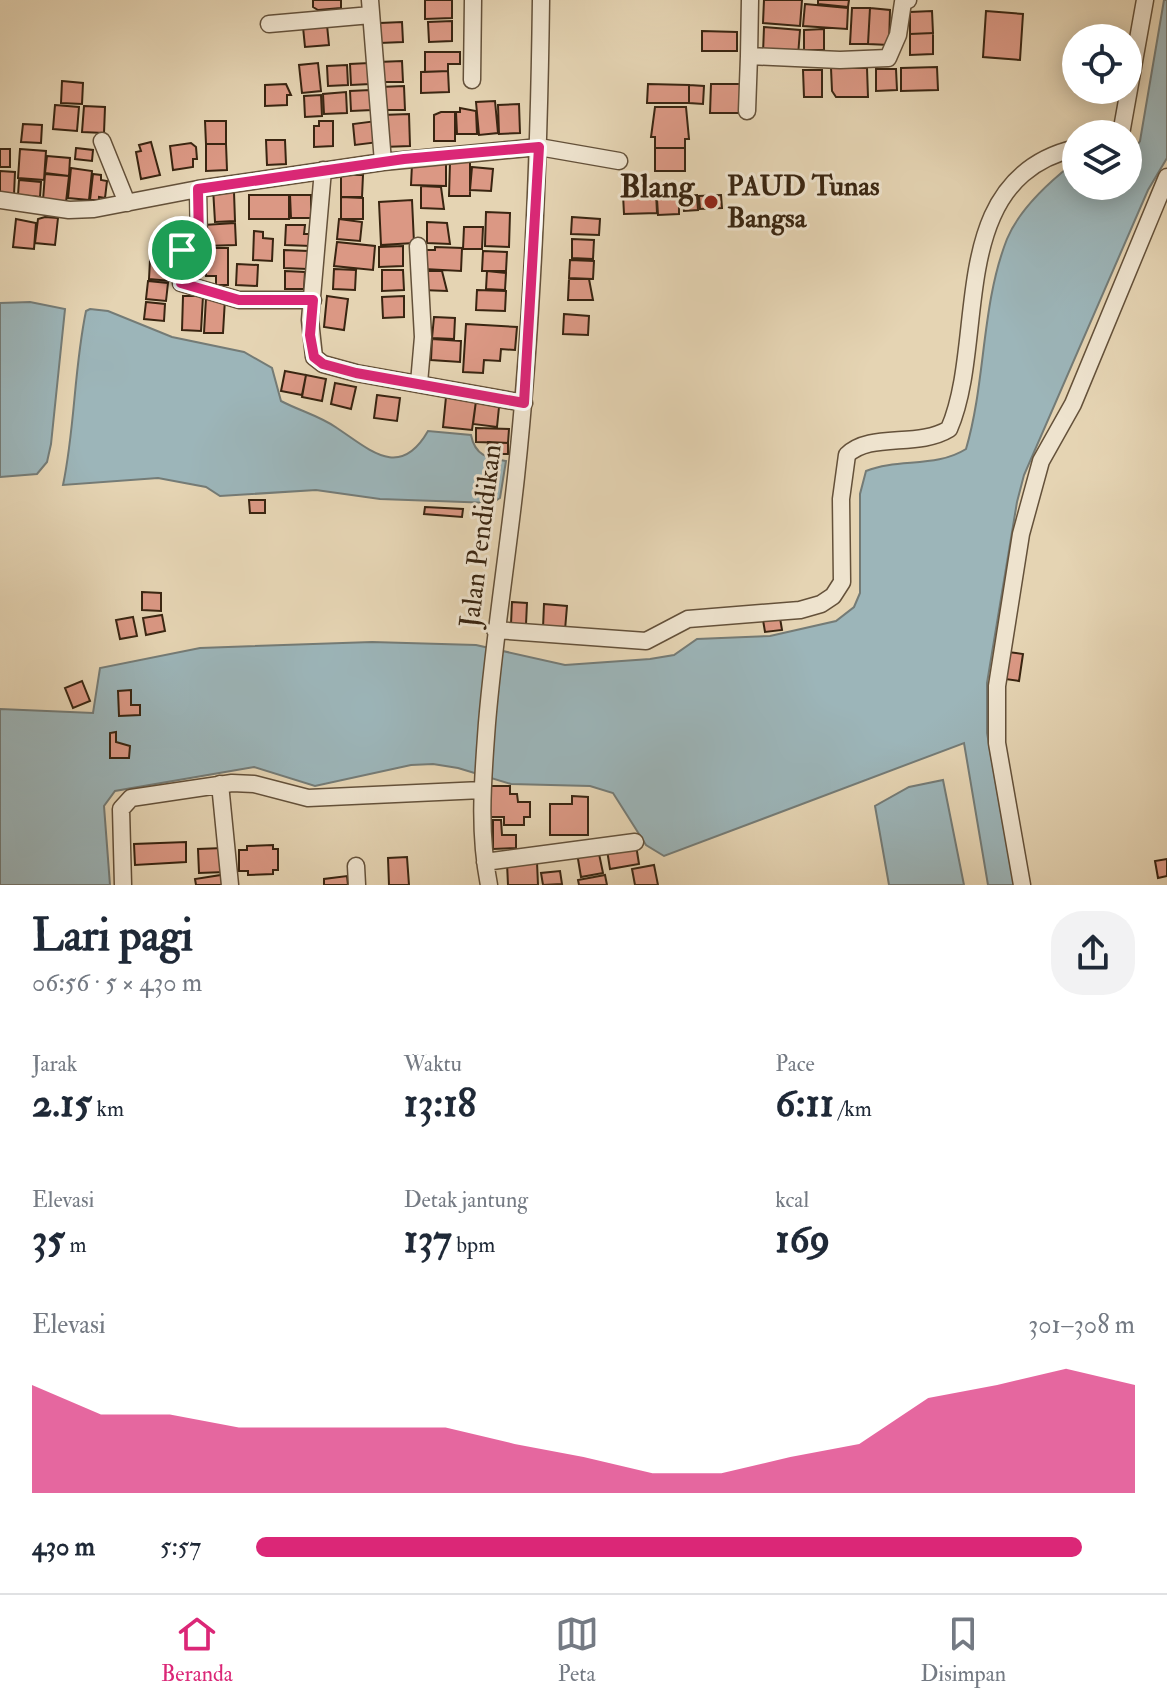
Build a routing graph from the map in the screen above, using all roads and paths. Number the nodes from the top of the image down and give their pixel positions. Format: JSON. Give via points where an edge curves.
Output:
{"nodes":[{"id":1,"x":473,"y":0,"type":"edge"},
{"id":2,"x":541,"y":0,"type":"edge"},
{"id":3,"x":750,"y":0,"type":"edge"},
{"id":4,"x":908,"y":0,"type":"edge"},
{"id":5,"x":1145,"y":0,"type":"edge"},
{"id":6,"x":370,"y":8,"type":"edge"},
{"id":7,"x":269,"y":24,"type":"dead end"},
{"id":8,"x":749,"y":56,"type":"junction"},
{"id":9,"x":472,"y":80,"type":"dead end"},
{"id":10,"x":747,"y":111,"type":"dead end"},
{"id":11,"x":1124,"y":120,"type":"edge"},
{"id":12,"x":102,"y":141,"type":"dead end"},
{"id":13,"x":539,"y":147,"type":"junction"},
{"id":14,"x":1062,"y":153,"type":"edge"},
{"id":15,"x":619,"y":161,"type":"dead end"},
{"id":16,"x":383,"y":162,"type":"junction"},
{"id":17,"x":323,"y":170,"type":"junction"},
{"id":18,"x":1167,"y":177,"type":"edge"},
{"id":19,"x":198,"y":189,"type":"junction"},
{"id":20,"x":0,"y":200,"type":"edge"},
{"id":21,"x":127,"y":203,"type":"junction"},
{"id":22,"x":418,"y":246,"type":"dead end"},
{"id":23,"x":313,"y":300,"type":"junction"},
{"id":24,"x":419,"y":383,"type":"junction"},
{"id":25,"x":524,"y":403,"type":"junction"},
{"id":26,"x":495,"y":635,"type":"junction"},
{"id":27,"x":220,"y":784,"type":"junction"},
{"id":28,"x":482,"y":789,"type":"junction"},
{"id":29,"x":635,"y":842,"type":"dead end"},
{"id":30,"x":485,"y":862,"type":"junction"},
{"id":31,"x":356,"y":866,"type":"dead end"},
{"id":32,"x":123,"y":885,"type":"edge"},
{"id":33,"x":230,"y":885,"type":"edge"},
{"id":34,"x":357,"y":885,"type":"edge"},
{"id":35,"x":489,"y":885,"type":"edge"},
{"id":36,"x":1022,"y":885,"type":"edge"}],
"edges":[{"from":1,"to":9,"type":"street"},
{"from":2,"to":13,"type":"street","name":"Jalan Pendidikan"},
{"from":3,"to":8,"type":"street"},
{"from":4,"to":8,"type":"street","via":[[903,2],[888,58]]},
{"from":5,"to":11,"type":"street"},
{"from":6,"to":7,"type":"street"},
{"from":6,"to":16,"type":"street"},
{"from":8,"to":10,"type":"street"},
{"from":12,"to":21,"type":"street"},
{"from":13,"to":15,"type":"street"},
{"from":13,"to":16,"type":"street"},
{"from":13,"to":25,"type":"street","name":"Jalan Pendidikan"},
{"from":14,"to":26,"type":"street","via":[[1038,161],[1002,199],[990,225],[973,287],[949,429],[921,440],[861,445],[847,455],[841,499],[842,582],[833,596],[800,610],[688,619],[646,641]]},
{"from":16,"to":17,"type":"street"},
{"from":17,"to":19,"type":"street"},
{"from":17,"to":23,"type":"street"},
{"from":18,"to":36,"type":"street","via":[[1073,404],[1041,461],[1021,534],[997,686],[997,743]]},
{"from":19,"to":21,"type":"street"},
{"from":19,"to":23,"type":"street","via":[[199,244],[182,250],[181,283],[239,300]]},
{"from":20,"to":21,"type":"street","via":[[69,210]]},
{"from":22,"to":24,"type":"street","via":[[423,337]]},
{"from":23,"to":24,"type":"street","via":[[314,357],[356,373]]},
{"from":24,"to":25,"type":"street"},
{"from":25,"to":26,"type":"street","name":"Jalan Pendidikan"},
{"from":26,"to":28,"type":"street","name":"Jalan Pendidikan"},
{"from":27,"to":28,"type":"street","via":[[254,784],[308,798]]},
{"from":27,"to":32,"type":"street","via":[[125,802]]},
{"from":27,"to":33,"type":"street"},
{"from":28,"to":30,"type":"street","name":"Jalan Pendidikan"},
{"from":29,"to":30,"type":"street"},
{"from":30,"to":35,"type":"street","name":"Jalan Pendidikan"},
{"from":31,"to":34,"type":"street"}]}
